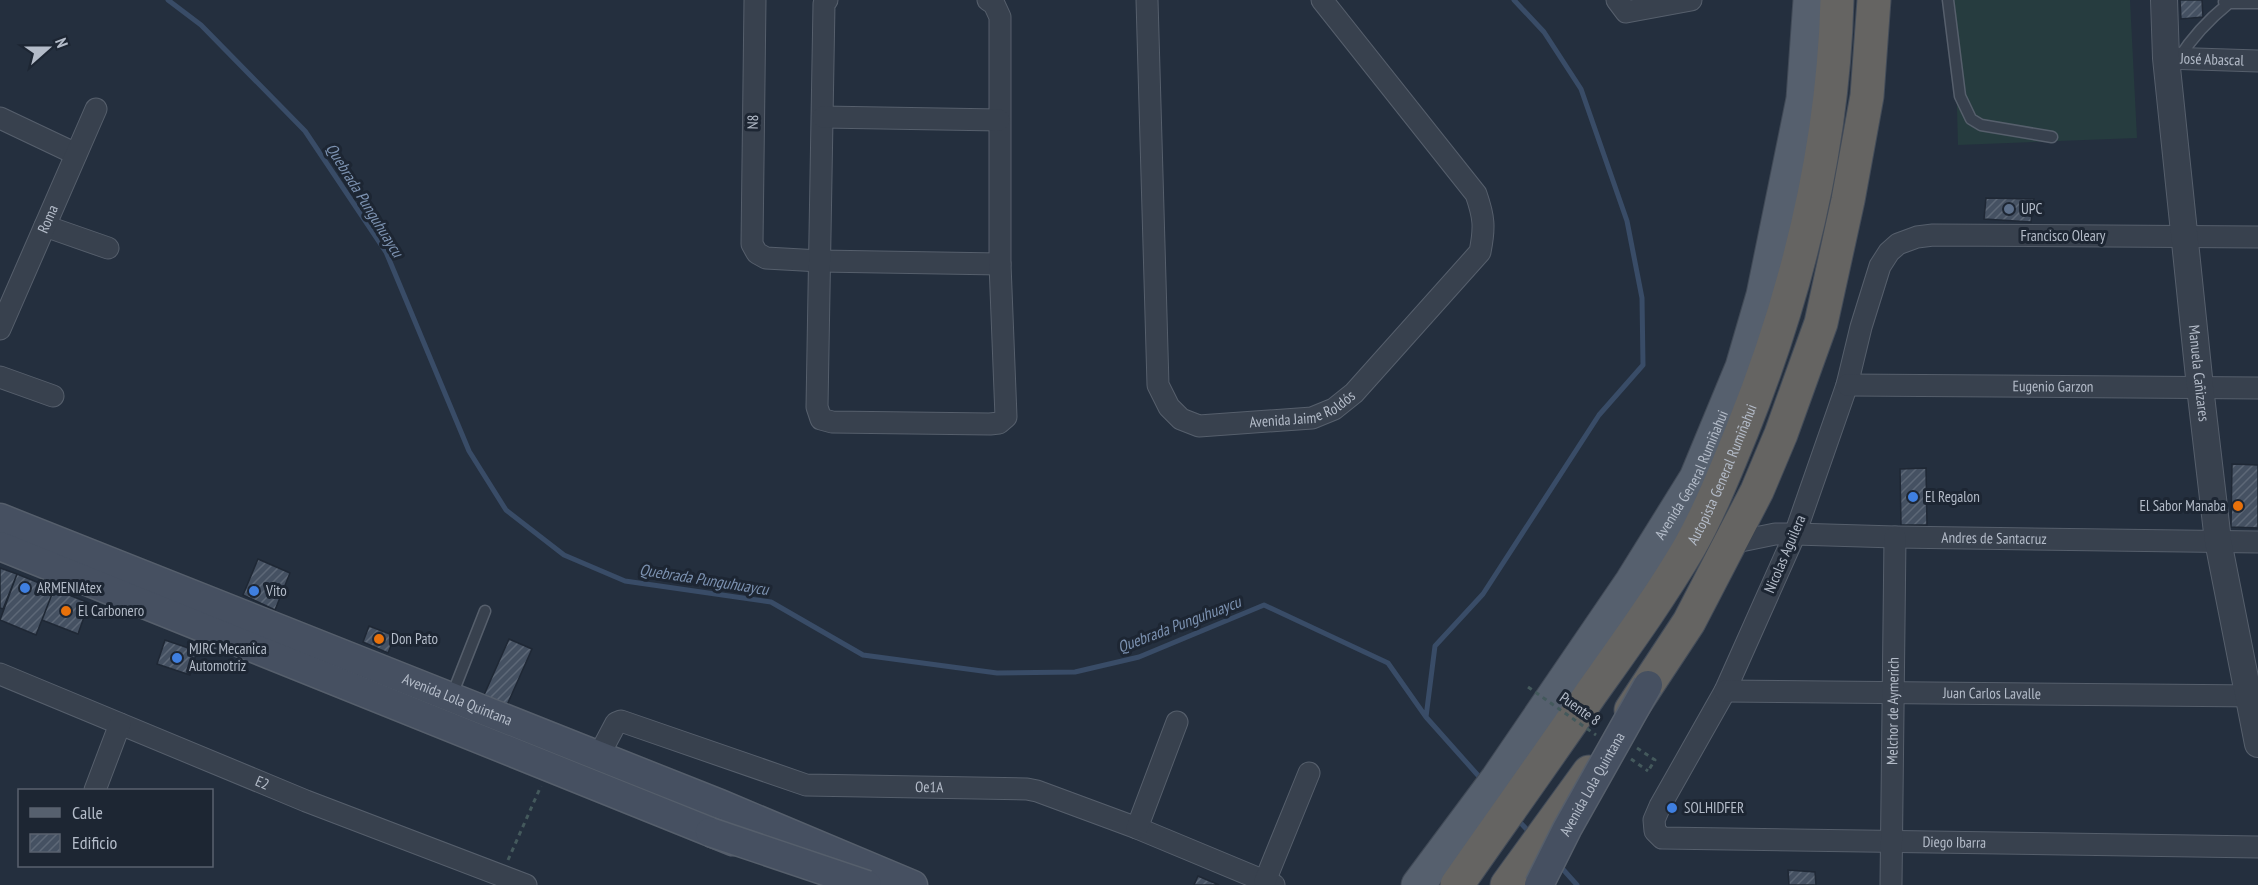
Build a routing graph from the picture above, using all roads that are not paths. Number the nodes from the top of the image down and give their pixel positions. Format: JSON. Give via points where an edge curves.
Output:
{"nodes":[{"id":1,"x":755,"y":0,"type":"edge"},
{"id":2,"x":826,"y":0,"type":"edge"},
{"id":3,"x":988,"y":0,"type":"edge"},
{"id":4,"x":1147,"y":0,"type":"edge"},
{"id":5,"x":1322,"y":0,"type":"edge"},
{"id":6,"x":1691,"y":0,"type":"edge"},
{"id":7,"x":1810,"y":0,"type":"edge"},
{"id":8,"x":1837,"y":0,"type":"edge"},
{"id":9,"x":1874,"y":0,"type":"edge"},
{"id":10,"x":1948,"y":0,"type":"edge"},
{"id":11,"x":2164,"y":0,"type":"edge"},
{"id":12,"x":2225,"y":2,"type":"edge"},
{"id":13,"x":2258,"y":3,"type":"edge"},
{"id":14,"x":1622,"y":6,"type":"edge"},
{"id":15,"x":2173,"y":58,"type":"junction"},
{"id":16,"x":2258,"y":61,"type":"edge"},
{"id":17,"x":96,"y":109,"type":"dead end"},
{"id":18,"x":823,"y":117,"type":"junction"},
{"id":19,"x":0,"y":118,"type":"edge"},
{"id":20,"x":999,"y":120,"type":"junction"},
{"id":21,"x":2052,"y":136,"type":"dead end"},
{"id":22,"x":76,"y":154,"type":"junction"},
{"id":23,"x":45,"y":226,"type":"junction"},
{"id":24,"x":2185,"y":235,"type":"junction"},
{"id":25,"x":2258,"y":237,"type":"edge"},
{"id":26,"x":108,"y":248,"type":"dead end"},
{"id":27,"x":820,"y":261,"type":"junction"},
{"id":28,"x":1000,"y":264,"type":"junction"},
{"id":29,"x":1880,"y":266,"type":"joint"},
{"id":30,"x":7,"y":293,"type":"edge"},
{"id":31,"x":0,"y":329,"type":"edge"},
{"id":32,"x":0,"y":377,"type":"edge"},
{"id":33,"x":1847,"y":385,"type":"junction"},
{"id":34,"x":2199,"y":387,"type":"junction"},
{"id":35,"x":2258,"y":388,"type":"edge"},
{"id":36,"x":53,"y":396,"type":"dead end"},
{"id":37,"x":0,"y":501,"type":"edge"},
{"id":38,"x":0,"y":518,"type":"edge"},
{"id":39,"x":30,"y":530,"type":"junction"},
{"id":40,"x":1795,"y":534,"type":"junction"},
{"id":41,"x":1895,"y":537,"type":"junction"},
{"id":42,"x":2218,"y":541,"type":"junction"},
{"id":43,"x":2258,"y":542,"type":"edge"},
{"id":44,"x":1731,"y":543,"type":"junction"},
{"id":45,"x":0,"y":546,"type":"edge"},
{"id":46,"x":485,"y":611,"type":"dead end"},
{"id":47,"x":0,"y":674,"type":"edge"},
{"id":48,"x":1648,"y":685,"type":"junction"},
{"id":49,"x":1725,"y":691,"type":"junction"},
{"id":50,"x":1893,"y":693,"type":"junction"},
{"id":51,"x":2253,"y":696,"type":"edge"},
{"id":52,"x":450,"y":698,"type":"junction"},
{"id":53,"x":1177,"y":722,"type":"dead end"},
{"id":54,"x":120,"y":724,"type":"junction"},
{"id":55,"x":2258,"y":744,"type":"edge"},
{"id":56,"x":598,"y":757,"type":"junction"},
{"id":57,"x":1309,"y":773,"type":"dead end"},
{"id":58,"x":95,"y":789,"type":"edge"},
{"id":59,"x":1493,"y":803,"type":"junction"},
{"id":60,"x":1137,"y":828,"type":"junction"},
{"id":61,"x":1654,"y":828,"type":"joint"},
{"id":62,"x":710,"y":832,"type":"junction"},
{"id":63,"x":1892,"y":840,"type":"junction"},
{"id":64,"x":2258,"y":847,"type":"edge"},
{"id":65,"x":825,"y":848,"type":"junction"},
{"id":66,"x":1269,"y":883,"type":"edge"},
{"id":67,"x":526,"y":885,"type":"edge"},
{"id":68,"x":843,"y":885,"type":"edge"},
{"id":69,"x":867,"y":885,"type":"edge"},
{"id":70,"x":913,"y":885,"type":"edge"},
{"id":71,"x":1415,"y":885,"type":"edge"},
{"id":72,"x":1457,"y":885,"type":"edge"},
{"id":73,"x":1507,"y":885,"type":"edge"},
{"id":74,"x":1539,"y":885,"type":"edge"},
{"id":75,"x":1891,"y":885,"type":"edge"}],
"edges":[{"from":1,"to":27,"type":"street","name":"N8","via":[[752,244],[766,258]]},
{"from":2,"to":18,"type":"street"},
{"from":3,"to":20,"type":"street","via":[[1000,17]]},
{"from":4,"to":5,"type":"street","name":"Avenida Jaime Roldós","via":[[1158,385],[1168,407],[1181,419],[1199,426],[1312,418],[1334,409],[1354,393],[1480,252],[1484,216],[1476,194]]},
{"from":6,"to":14,"type":"street"},
{"from":7,"to":59,"type":"main road","name":"Avenida General Rumiñahui","via":[[1803,99],[1763,295],[1742,367],[1696,478]]},
{"from":8,"to":59,"type":"highway","name":"Autopista General Rumiñahui","via":[[1836,38],[1815,191],[1802,250],[1764,375],[1726,470],[1689,547],[1634,633]]},
{"from":9,"to":44,"type":"highway","via":[[1867,96],[1821,323],[1758,491]]},
{"from":10,"to":21,"type":"lane","via":[[1960,96],[1971,118],[1981,125]]},
{"from":11,"to":15,"type":"street","name":"Manuela Cañizares"},
{"from":12,"to":13,"type":"lane"},
{"from":12,"to":15,"type":"lane"},
{"from":15,"to":16,"type":"street","name":"José Abascal"},
{"from":15,"to":24,"type":"street","name":"Manuela Cañizares"},
{"from":17,"to":22,"type":"street","name":"Roma"},
{"from":18,"to":20,"type":"street"},
{"from":18,"to":27,"type":"street"},
{"from":19,"to":22,"type":"street"},
{"from":20,"to":28,"type":"street"},
{"from":22,"to":23,"type":"street","name":"Roma"},
{"from":23,"to":26,"type":"street"},
{"from":23,"to":30,"type":"street","name":"Roma"},
{"from":24,"to":25,"type":"street","name":"Francisco Oleary"},
{"from":24,"to":29,"type":"street","name":"Francisco Oleary","via":[[1924,236],[1898,244]]},
{"from":24,"to":34,"type":"street","name":"Manuela Cañizares"},
{"from":27,"to":28,"type":"street"},
{"from":27,"to":28,"type":"street","via":[[817,407],[821,419],[832,422],[990,424],[1006,417]]},
{"from":29,"to":33,"type":"street","name":"Nicolas Aguilera"},
{"from":30,"to":31,"type":"street","name":"Roma"},
{"from":32,"to":36,"type":"street"},
{"from":33,"to":34,"type":"street","name":"Eugenio Garzon"},
{"from":33,"to":40,"type":"street","name":"Nicolas Aguilera"},
{"from":34,"to":35,"type":"street","name":"Eugenio Garzon"},
{"from":34,"to":42,"type":"street","name":"Manuela Cañizares"},
{"from":37,"to":39,"type":"street"},
{"from":38,"to":39,"type":"main road","name":"Avenida Lola Quintana"},
{"from":39,"to":52,"type":"main road","name":"Avenida Lola Quintana"},
{"from":40,"to":41,"type":"street","name":"Andres de Santacruz"},
{"from":40,"to":44,"type":"street","name":"Andres de Santacruz"},
{"from":40,"to":49,"type":"street","name":"Nicolas Aguilera"},
{"from":41,"to":42,"type":"street","name":"Andres de Santacruz"},
{"from":41,"to":50,"type":"street","name":"Melchor de Aymerich"},
{"from":42,"to":43,"type":"street","name":"Andres de Santacruz"},
{"from":42,"to":51,"type":"street","name":"Manuela Cañizares"},
{"from":44,"to":48,"type":"highway","via":[[1689,622]]},
{"from":45,"to":62,"type":"main road","name":"Avenida Lola Quintana"},
{"from":46,"to":52,"type":"lane"},
{"from":47,"to":54,"type":"street","name":"E2"},
{"from":48,"to":73,"type":"highway"},
{"from":48,"to":74,"type":"main road","name":"Avenida Lola Quintana","bridge":true},
{"from":49,"to":50,"type":"street","name":"Juan Carlos Lavalle"},
{"from":49,"to":61,"type":"street","name":"Nicolas Aguilera","via":[[1660,806]]},
{"from":50,"to":51,"type":"street","name":"Juan Carlos Lavalle"},
{"from":50,"to":63,"type":"street","name":"Melchor de Aymerich"},
{"from":51,"to":55,"type":"street","name":"Manuela Cañizares"},
{"from":52,"to":56,"type":"main road","name":"Avenida Lola Quintana"},
{"from":53,"to":60,"type":"street"},
{"from":54,"to":58,"type":"street"},
{"from":54,"to":67,"type":"street","name":"E2","via":[[306,801]]},
{"from":56,"to":60,"type":"street","name":"Oe1A","via":[[616,723],[621,721],[806,784],[1027,789]]},
{"from":56,"to":65,"type":"main road","name":"Avenida Lola Quintana"},
{"from":57,"to":66,"type":"street"},
{"from":59,"to":71,"type":"main road","name":"Avenida General Rumiñahui"},
{"from":59,"to":72,"type":"highway","name":"Autopista General Rumiñahui"},
{"from":60,"to":66,"type":"street","name":"Oe1A"},
{"from":61,"to":63,"type":"street","name":"Diego Ibarra","via":[[1662,838]]},
{"from":62,"to":68,"type":"main road","name":"Avenida Lola Quintana"},
{"from":62,"to":69,"type":"main road","name":"Avenida Lola Quintana","bridge":true},
{"from":63,"to":64,"type":"street","name":"Diego Ibarra"},
{"from":63,"to":75,"type":"street","name":"Melchor de Aymerich"},
{"from":65,"to":68,"type":"street"},
{"from":65,"to":70,"type":"main road","name":"Avenida Lola Quintana"}]}
